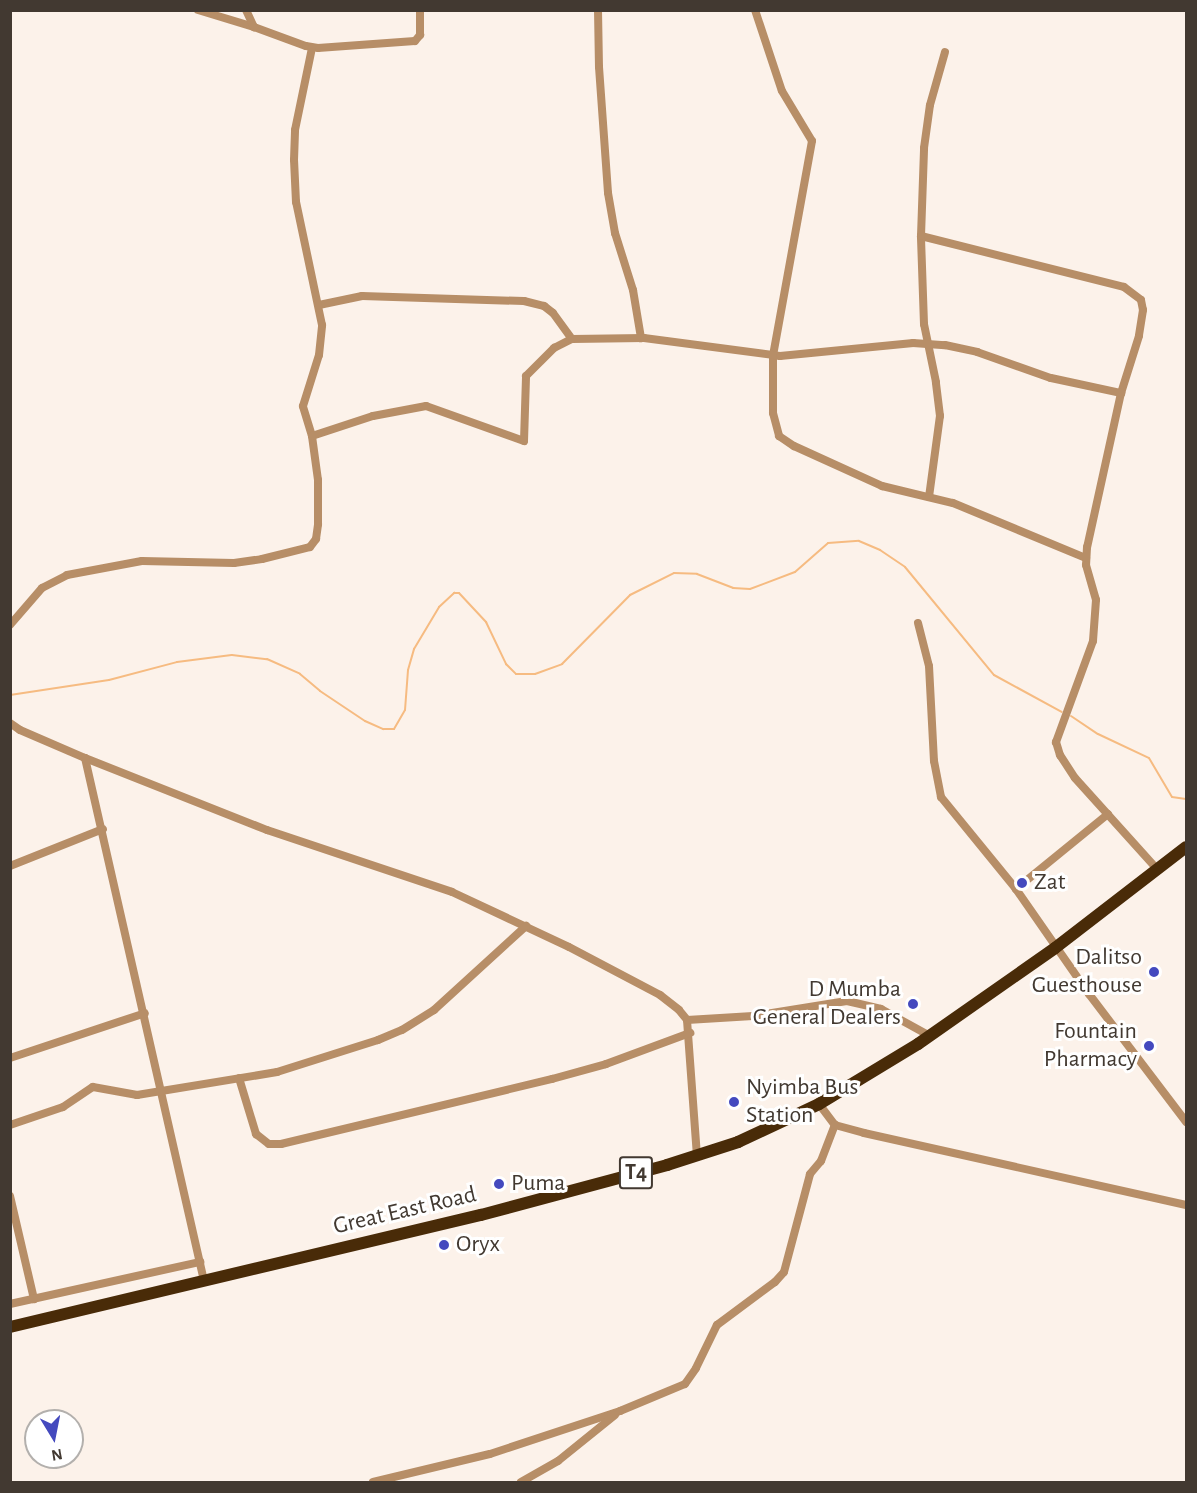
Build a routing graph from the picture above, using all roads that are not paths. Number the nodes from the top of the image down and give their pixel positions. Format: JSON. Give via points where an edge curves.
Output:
{"nodes":[{"id":1,"x":198,"y":10,"type":"edge"},
{"id":2,"x":246,"y":10,"type":"edge"},
{"id":3,"x":420,"y":10,"type":"edge"},
{"id":4,"x":598,"y":10,"type":"edge"},
{"id":5,"x":755,"y":10,"type":"edge"},
{"id":6,"x":254,"y":27,"type":"junction"},
{"id":7,"x":312,"y":48,"type":"junction"},
{"id":8,"x":945,"y":52,"type":"dead end"},
{"id":9,"x":921,"y":236,"type":"junction"},
{"id":10,"x":319,"y":305,"type":"junction"},
{"id":11,"x":641,"y":338,"type":"junction"},
{"id":12,"x":572,"y":339,"type":"junction"},
{"id":13,"x":926,"y":343,"type":"junction"},
{"id":14,"x":772,"y":355,"type":"junction"},
{"id":15,"x":1121,"y":393,"type":"junction"},
{"id":16,"x":312,"y":436,"type":"junction"},
{"id":17,"x":929,"y":496,"type":"junction"},
{"id":18,"x":1086,"y":558,"type":"junction"},
{"id":19,"x":918,"y":622,"type":"dead end"},
{"id":20,"x":10,"y":625,"type":"edge"},
{"id":21,"x":10,"y":723,"type":"edge"},
{"id":22,"x":85,"y":758,"type":"junction"},
{"id":23,"x":1108,"y":814,"type":"junction"},
{"id":24,"x":103,"y":829,"type":"junction"},
{"id":25,"x":1186,"y":847,"type":"edge"},
{"id":26,"x":10,"y":866,"type":"edge"},
{"id":27,"x":1157,"y":869,"type":"junction"},
{"id":28,"x":1016,"y":889,"type":"junction"},
{"id":29,"x":526,"y":926,"type":"junction"},
{"id":30,"x":1055,"y":948,"type":"junction"},
{"id":31,"x":145,"y":1013,"type":"junction"},
{"id":32,"x":687,"y":1020,"type":"junction"},
{"id":33,"x":690,"y":1033,"type":"junction"},
{"id":34,"x":930,"y":1036,"type":"junction"},
{"id":35,"x":10,"y":1058,"type":"edge"},
{"id":36,"x":239,"y":1078,"type":"junction"},
{"id":37,"x":162,"y":1091,"type":"junction"},
{"id":38,"x":819,"y":1104,"type":"junction"},
{"id":39,"x":1186,"y":1122,"type":"edge"},
{"id":40,"x":10,"y":1125,"type":"edge"},
{"id":41,"x":835,"y":1125,"type":"junction"},
{"id":42,"x":697,"y":1155,"type":"junction"},
{"id":43,"x":10,"y":1196,"type":"edge"},
{"id":44,"x":1186,"y":1205,"type":"edge"},
{"id":45,"x":200,"y":1262,"type":"junction"},
{"id":46,"x":204,"y":1281,"type":"junction"},
{"id":47,"x":34,"y":1299,"type":"junction"},
{"id":48,"x":10,"y":1305,"type":"edge"},
{"id":49,"x":10,"y":1327,"type":"edge"},
{"id":50,"x":620,"y":1411,"type":"junction"},
{"id":51,"x":373,"y":1482,"type":"edge"},
{"id":52,"x":521,"y":1482,"type":"edge"}],
"edges":[{"from":1,"to":6,"type":"street"},
{"from":2,"to":6,"type":"street"},
{"from":3,"to":7,"type":"street","via":[[420,35],[415,41]]},
{"from":4,"to":11,"type":"street","via":[[608,193]]},
{"from":5,"to":14,"type":"street","via":[[782,91],[813,141]]},
{"from":6,"to":7,"type":"street"},
{"from":7,"to":10,"type":"street","via":[[295,130],[294,160],[296,202]]},
{"from":8,"to":9,"type":"street","via":[[925,135]]},
{"from":9,"to":13,"type":"street"},
{"from":9,"to":15,"type":"street","via":[[1133,292],[1142,306],[1142,321]]},
{"from":10,"to":12,"type":"street","via":[[362,296],[524,301],[544,306],[553,313]]},
{"from":10,"to":16,"type":"street","via":[[319,355],[303,406]]},
{"from":11,"to":12,"type":"street"},
{"from":11,"to":14,"type":"street"},
{"from":12,"to":16,"type":"street","via":[[554,348],[526,376],[524,441],[426,406],[373,416]]},
{"from":13,"to":14,"type":"street"},
{"from":13,"to":15,"type":"street","via":[[966,349],[1051,378]]},
{"from":13,"to":17,"type":"street","via":[[940,416]]},
{"from":14,"to":17,"type":"street","via":[[773,414],[776,431],[783,440],[882,486]]},
{"from":15,"to":18,"type":"street"},
{"from":16,"to":20,"type":"street","via":[[318,524],[316,539],[310,547],[243,562],[142,561],[67,575],[42,588]]},
{"from":17,"to":18,"type":"street"},
{"from":18,"to":23,"type":"street","via":[[1096,600],[1093,641],[1056,742],[1075,778]]},
{"from":19,"to":28,"type":"street","via":[[929,666],[934,761],[941,797]]},
{"from":21,"to":22,"type":"street"},
{"from":22,"to":24,"type":"street"},
{"from":22,"to":29,"type":"street","via":[[267,830],[417,879]]},
{"from":23,"to":27,"type":"street"},
{"from":23,"to":28,"type":"street"},
{"from":24,"to":26,"type":"street"},
{"from":24,"to":31,"type":"street"},
{"from":25,"to":27,"type":"highway","name":"Great East Road","number":"T4"},
{"from":27,"to":30,"type":"highway","name":"Great East Road","number":"T4"},
{"from":28,"to":30,"type":"street"},
{"from":29,"to":32,"type":"street","via":[[646,987]]},
{"from":29,"to":36,"type":"street","via":[[452,996],[402,1030],[319,1060]]},
{"from":30,"to":34,"type":"highway","name":"Great East Road","number":"T4"},
{"from":30,"to":39,"type":"street"},
{"from":31,"to":35,"type":"street"},
{"from":31,"to":37,"type":"street"},
{"from":32,"to":33,"type":"street"},
{"from":32,"to":34,"type":"street","via":[[753,1016],[847,1000],[881,1009]]},
{"from":33,"to":36,"type":"street","via":[[552,1079],[274,1145],[256,1134]]},
{"from":33,"to":42,"type":"street"},
{"from":34,"to":38,"type":"highway","name":"Great East Road","number":"T4"},
{"from":36,"to":37,"type":"street"},
{"from":37,"to":40,"type":"street","via":[[127,1095],[93,1087],[63,1107]]},
{"from":37,"to":45,"type":"street"},
{"from":38,"to":41,"type":"street"},
{"from":38,"to":42,"type":"highway","name":"Great East Road","number":"T4","via":[[738,1142]]},
{"from":41,"to":44,"type":"street"},
{"from":41,"to":50,"type":"street","via":[[821,1161],[810,1174],[782,1275],[717,1324],[685,1384]]},
{"from":42,"to":46,"type":"highway","name":"Great East Road","number":"T4","via":[[481,1215]]},
{"from":43,"to":47,"type":"street"},
{"from":45,"to":46,"type":"street"},
{"from":45,"to":47,"type":"street"},
{"from":46,"to":49,"type":"highway","name":"Great East Road","number":"T4"},
{"from":47,"to":48,"type":"street"},
{"from":50,"to":51,"type":"street","via":[[490,1454]]},
{"from":50,"to":52,"type":"street","via":[[558,1461]]}]}
